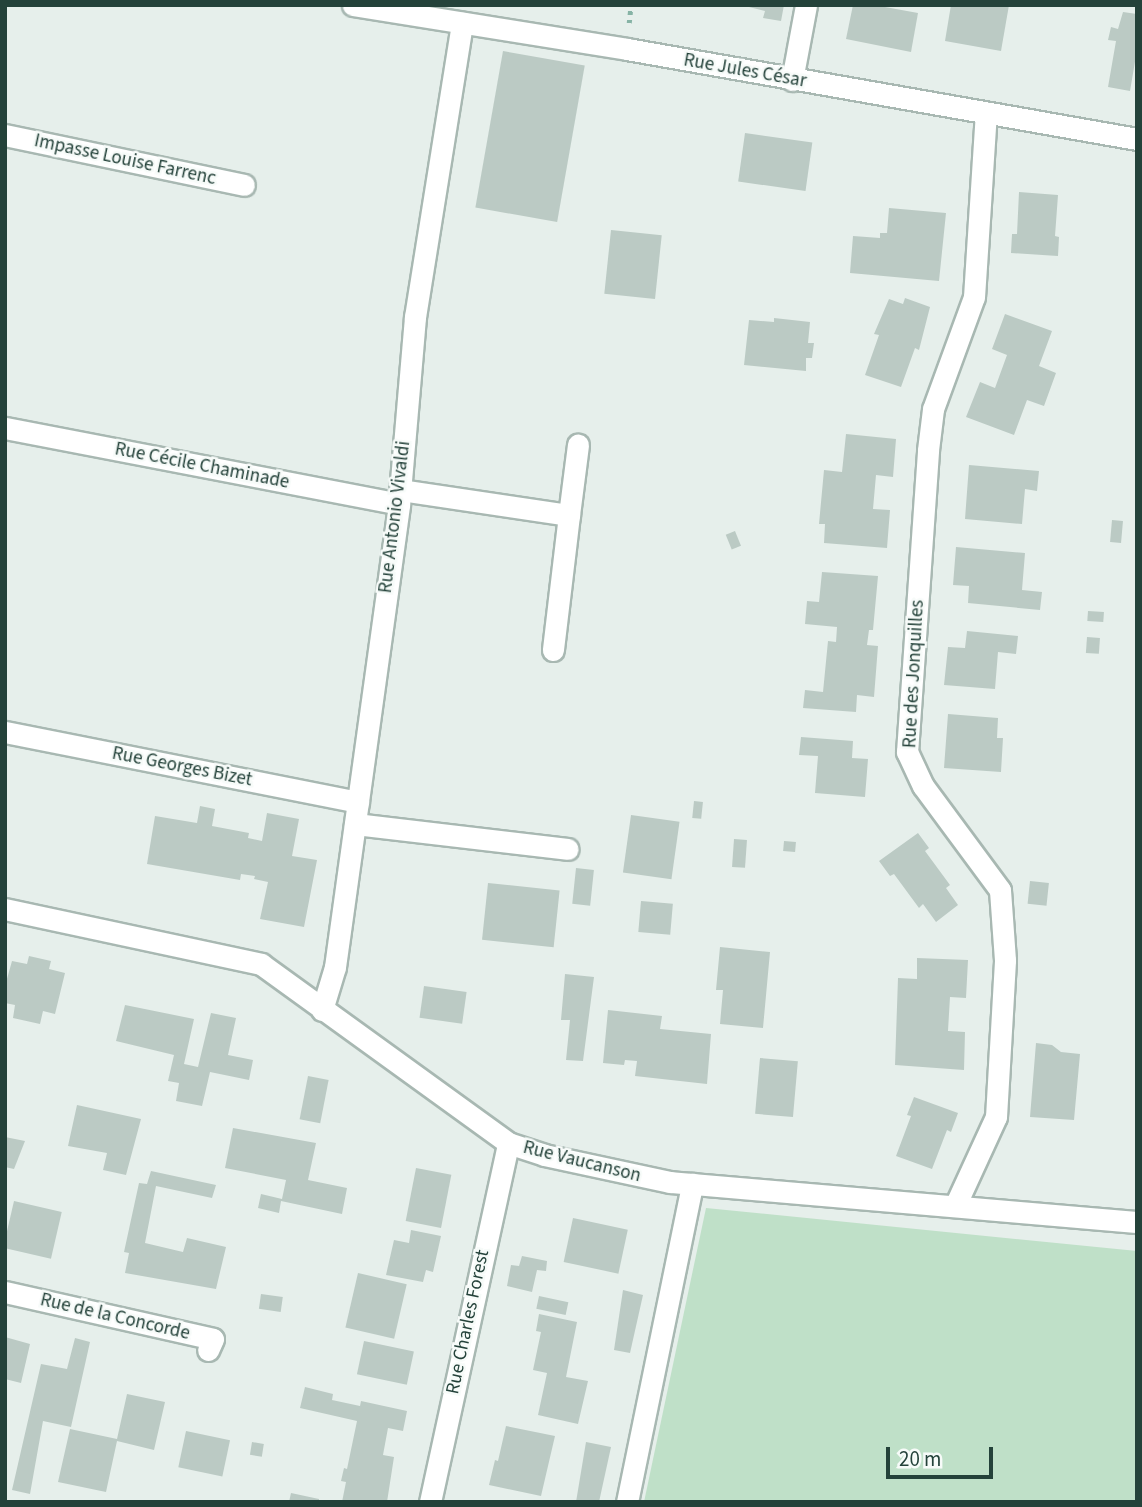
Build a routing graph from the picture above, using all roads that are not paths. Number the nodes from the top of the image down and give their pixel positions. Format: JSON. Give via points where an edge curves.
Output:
{"nodes":[{"id":1,"x":353,"y":5,"type":"edge"},
{"id":2,"x":806,"y":5,"type":"edge"},
{"id":3,"x":462,"y":23,"type":"junction"},
{"id":4,"x":792,"y":80,"type":"junction"},
{"id":5,"x":986,"y":112,"type":"junction"},
{"id":6,"x":5,"y":135,"type":"edge"},
{"id":7,"x":1137,"y":139,"type":"edge"},
{"id":8,"x":244,"y":186,"type":"dead end"},
{"id":9,"x":5,"y":428,"type":"edge"},
{"id":10,"x":578,"y":445,"type":"dead end"},
{"id":11,"x":399,"y":497,"type":"junction"},
{"id":12,"x":569,"y":515,"type":"junction"},
{"id":13,"x":553,"y":650,"type":"dead end"},
{"id":14,"x":5,"y":732,"type":"edge"},
{"id":15,"x":358,"y":802,"type":"junction"},
{"id":16,"x":355,"y":824,"type":"junction"},
{"id":17,"x":568,"y":849,"type":"dead end"},
{"id":18,"x":5,"y":909,"type":"edge"},
{"id":19,"x":322,"y":1010,"type":"junction"},
{"id":20,"x":508,"y":1143,"type":"junction"},
{"id":21,"x":692,"y":1184,"type":"junction"},
{"id":22,"x":955,"y":1206,"type":"junction"},
{"id":23,"x":1137,"y":1222,"type":"edge"},
{"id":24,"x":5,"y":1292,"type":"edge"},
{"id":25,"x":208,"y":1350,"type":"dead end"},
{"id":26,"x":430,"y":1502,"type":"edge"},
{"id":27,"x":627,"y":1502,"type":"edge"}],
"edges":[{"from":1,"to":3,"type":"street","name":"Rue Jules César"},
{"from":2,"to":4,"type":"street"},
{"from":3,"to":4,"type":"street","name":"Rue Jules César"},
{"from":3,"to":11,"type":"street","name":"Rue Antonio Vivaldi","via":[[415,317]]},
{"from":4,"to":5,"type":"street","name":"Rue Jules César"},
{"from":5,"to":7,"type":"street","name":"Rue Jules César"},
{"from":5,"to":22,"type":"street","name":"Rue des Jonquilles","via":[[974,297],[933,409],[907,752],[923,786],[1000,890],[1005,960],[996,1117]]},
{"from":6,"to":8,"type":"street","name":"Impasse Louise Farrenc"},
{"from":9,"to":11,"type":"street","name":"Rue Cécile Chaminade"},
{"from":10,"to":12,"type":"street"},
{"from":11,"to":12,"type":"street","name":"Rue Cécile Chaminade"},
{"from":11,"to":15,"type":"street","name":"Rue Antonio Vivaldi"},
{"from":12,"to":13,"type":"street"},
{"from":14,"to":15,"type":"street","name":"Rue Georges Bizet"},
{"from":15,"to":16,"type":"street","name":"Rue Antonio Vivaldi"},
{"from":16,"to":17,"type":"street"},
{"from":16,"to":19,"type":"street","name":"Rue Antonio Vivaldi","via":[[335,967]]},
{"from":18,"to":19,"type":"street","name":"Rue Vaucanson","via":[[261,964]]},
{"from":19,"to":20,"type":"street","name":"Rue Vaucanson"},
{"from":20,"to":21,"type":"street","name":"Rue Vaucanson","via":[[544,1156]]},
{"from":20,"to":26,"type":"street","name":"Rue Charles Forest"},
{"from":21,"to":22,"type":"street","name":"Rue Vaucanson"},
{"from":21,"to":27,"type":"street"},
{"from":22,"to":23,"type":"street","name":"Rue Vaucanson"},
{"from":24,"to":25,"type":"street","name":"Rue de la Concorde","via":[[213,1339]]}]}
